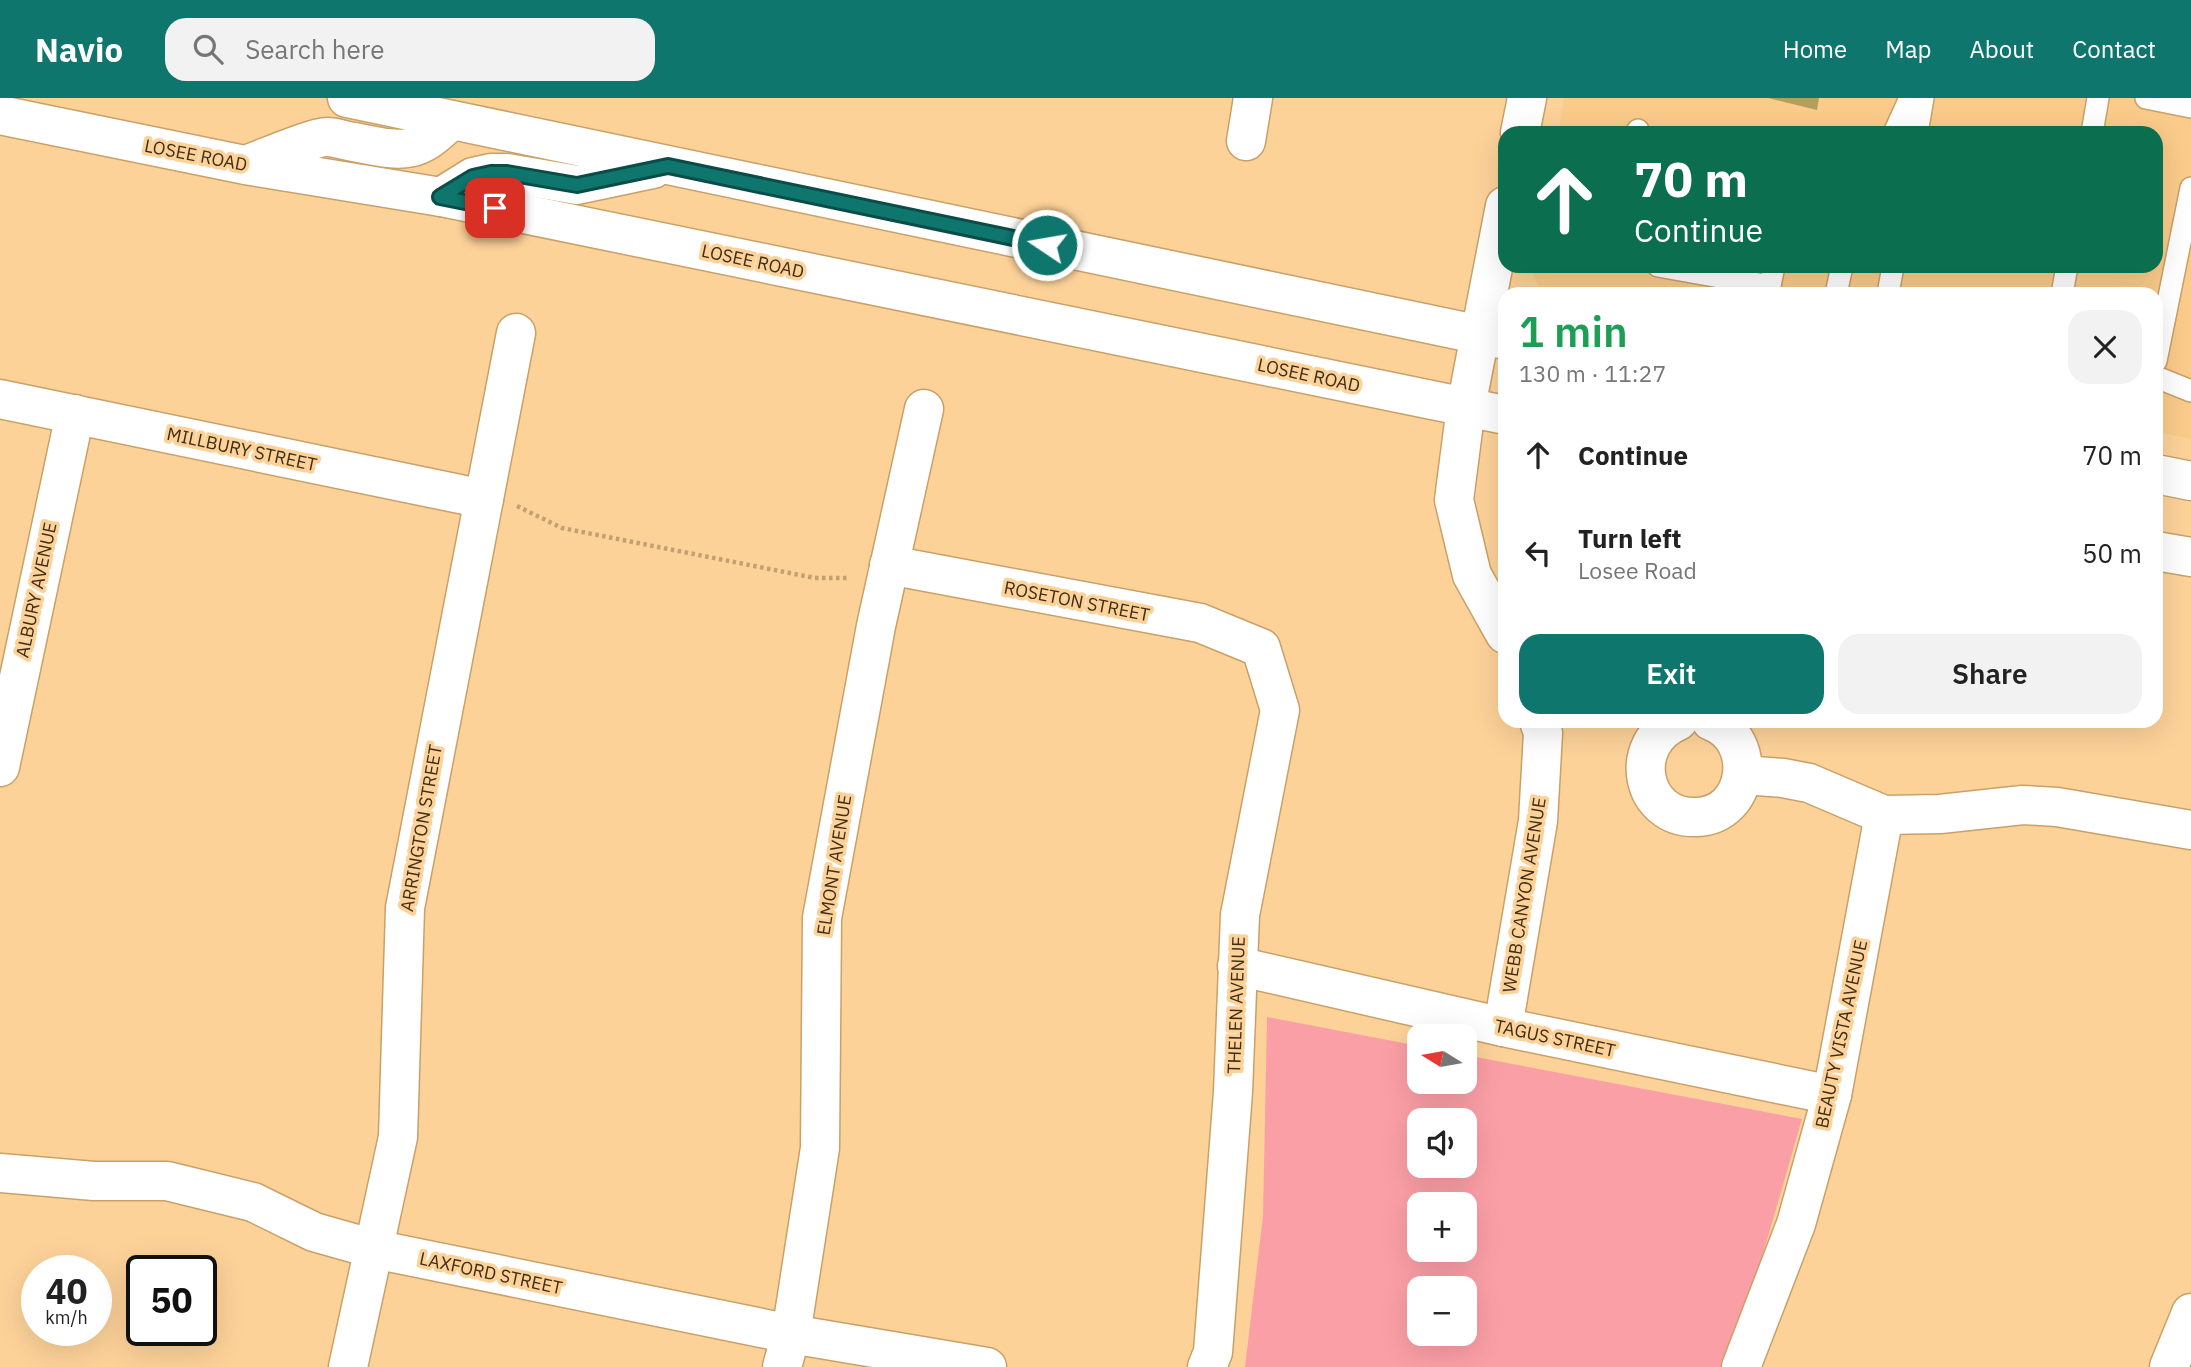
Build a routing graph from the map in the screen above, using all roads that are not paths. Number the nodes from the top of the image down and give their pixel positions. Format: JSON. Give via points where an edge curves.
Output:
{"nodes":[{"id":1,"x":347,"y":98,"type":"edge"},
{"id":2,"x":1253,"y":98,"type":"edge"},
{"id":3,"x":1527,"y":98,"type":"edge"},
{"id":4,"x":1910,"y":98,"type":"edge"},
{"id":5,"x":1923,"y":98,"type":"edge"},
{"id":6,"x":2098,"y":98,"type":"edge"},
{"id":7,"x":2146,"y":98,"type":"edge"},
{"id":8,"x":2191,"y":107,"type":"edge"},
{"id":9,"x":0,"y":115,"type":"edge"},
{"id":10,"x":451,"y":120,"type":"junction"},
{"id":11,"x":1521,"y":126,"type":"edge"},
{"id":12,"x":1897,"y":126,"type":"edge"},
{"id":13,"x":1918,"y":126,"type":"edge"},
{"id":14,"x":2093,"y":126,"type":"edge"},
{"id":15,"x":1246,"y":141,"type":"dead end"},
{"id":16,"x":245,"y":164,"type":"junction"},
{"id":17,"x":668,"y":166,"type":"junction"},
{"id":18,"x":2191,"y":188,"type":"edge"},
{"id":19,"x":440,"y":197,"type":"junction"},
{"id":20,"x":1498,"y":273,"type":"edge"},
{"id":21,"x":1724,"y":273,"type":"edge"},
{"id":22,"x":1773,"y":273,"type":"edge"},
{"id":23,"x":2163,"y":326,"type":"edge"},
{"id":24,"x":516,"y":333,"type":"dead end"},
{"id":25,"x":1492,"y":337,"type":"edge"},
{"id":26,"x":2163,"y":380,"type":"edge"},
{"id":27,"x":2191,"y":391,"type":"edge"},
{"id":28,"x":0,"y":399,"type":"edge"},
{"id":29,"x":1466,"y":407,"type":"junction"},
{"id":30,"x":924,"y":410,"type":"dead end"},
{"id":31,"x":75,"y":414,"type":"junction"},
{"id":32,"x":1498,"y":414,"type":"edge"},
{"id":33,"x":2163,"y":475,"type":"edge"},
{"id":34,"x":2191,"y":481,"type":"edge"},
{"id":35,"x":484,"y":499,"type":"junction"},
{"id":36,"x":2191,"y":540,"type":"edge"},
{"id":37,"x":2163,"y":542,"type":"edge"},
{"id":38,"x":2163,"y":552,"type":"edge"},
{"id":39,"x":2191,"y":557,"type":"edge"},
{"id":40,"x":889,"y":565,"type":"junction"},
{"id":41,"x":1498,"y":621,"type":"edge"},
{"id":42,"x":1261,"y":648,"type":"joint"},
{"id":43,"x":1541,"y":728,"type":"edge"},
{"id":44,"x":1665,"y":728,"type":"edge"},
{"id":45,"x":1723,"y":728,"type":"edge"},
{"id":46,"x":0,"y":767,"type":"edge"},
{"id":47,"x":1744,"y":775,"type":"junction"},
{"id":48,"x":1884,"y":814,"type":"junction"},
{"id":49,"x":2191,"y":830,"type":"edge"},
{"id":50,"x":1237,"y":966,"type":"junction"},
{"id":51,"x":1503,"y":1027,"type":"junction"},
{"id":52,"x":1832,"y":1095,"type":"junction"},
{"id":53,"x":0,"y":1173,"type":"edge"},
{"id":54,"x":374,"y":1249,"type":"junction"},
{"id":55,"x":2191,"y":1314,"type":"edge"},
{"id":56,"x":786,"y":1351,"type":"edge"},
{"id":57,"x":348,"y":1367,"type":"edge"},
{"id":58,"x":987,"y":1367,"type":"edge"},
{"id":59,"x":1207,"y":1367,"type":"edge"},
{"id":60,"x":1741,"y":1367,"type":"edge"},
{"id":61,"x":2169,"y":1367,"type":"edge"}],
"edges":[{"from":1,"to":10,"type":"street"},
{"from":2,"to":15,"type":"street"},
{"from":3,"to":11,"type":"street"},
{"from":4,"to":12,"type":"lane"},
{"from":5,"to":13,"type":"lane"},
{"from":6,"to":14,"type":"lane"},
{"from":7,"to":8,"type":"lane"},
{"from":9,"to":16,"type":"street","name":"LOSEE ROAD"},
{"from":10,"to":16,"type":"street","via":[[418,147],[395,150],[326,137]]},
{"from":10,"to":17,"type":"street"},
{"from":16,"to":19,"type":"street","name":"LOSEE ROAD"},
{"from":17,"to":19,"type":"street","via":[[577,185],[491,173],[473,177]]},
{"from":17,"to":25,"type":"street"},
{"from":18,"to":23,"type":"lane"},
{"from":19,"to":29,"type":"street","name":"LOSEE ROAD"},
{"from":20,"to":25,"type":"street"},
{"from":21,"to":22,"type":"lane","via":[[1770,286]]},
{"from":24,"to":35,"type":"street","name":"ARRINGTON STREET"},
{"from":25,"to":29,"type":"street"},
{"from":26,"to":27,"type":"lane"},
{"from":28,"to":31,"type":"street","name":"MILLBURY STREET"},
{"from":29,"to":32,"type":"street","name":"LOSEE ROAD"},
{"from":29,"to":41,"type":"street","via":[[1454,500],[1472,575]]},
{"from":30,"to":40,"type":"street","name":"ELMONT AVENUE"},
{"from":31,"to":35,"type":"street","name":"MILLBURY STREET"},
{"from":31,"to":46,"type":"street","name":"ALBURY AVENUE"},
{"from":33,"to":34,"type":"street"},
{"from":35,"to":54,"type":"street","name":"ARRINGTON STREET","via":[[405,908],[398,1137]]},
{"from":36,"to":37,"type":"street"},
{"from":38,"to":39,"type":"street"},
{"from":40,"to":42,"type":"street","name":"ROSETON STREET","via":[[1200,624]]},
{"from":40,"to":56,"type":"street","name":"ELMONT AVENUE","via":[[822,918],[820,1148]]},
{"from":42,"to":50,"type":"street","name":"THELEN AVENUE","via":[[1280,710],[1240,915]]},
{"from":43,"to":51,"type":"street","name":"WEBB CANYON AVENUE","via":[[1538,821]]},
{"from":44,"to":47,"type":"street","via":[[1648,749],[1644,765],[1646,782],[1666,808],[1681,816],[1714,814],[1728,805]]},
{"from":45,"to":47,"type":"street","via":[[1738,744]]},
{"from":47,"to":48,"type":"street","via":[[1809,783]]},
{"from":48,"to":49,"type":"street","via":[[1940,814],[2023,805]]},
{"from":48,"to":52,"type":"street","name":"BEAUTY VISTA AVENUE"},
{"from":50,"to":51,"type":"street","name":"TAGUS STREET"},
{"from":50,"to":59,"type":"street","name":"THELEN AVENUE","via":[[1233,1092],[1213,1352]]},
{"from":51,"to":52,"type":"street","name":"TAGUS STREET"},
{"from":52,"to":60,"type":"street","name":"BEAUTY VISTA AVENUE","via":[[1796,1224]]},
{"from":53,"to":54,"type":"street","name":"LAXFORD STREET","via":[[167,1181],[253,1202],[314,1232]]},
{"from":54,"to":56,"type":"street","name":"LAXFORD STREET"},
{"from":54,"to":57,"type":"street","name":"ARRINGTON STREET"},
{"from":55,"to":61,"type":"street"},
{"from":56,"to":58,"type":"street","name":"LAXFORD STREET"}]}
